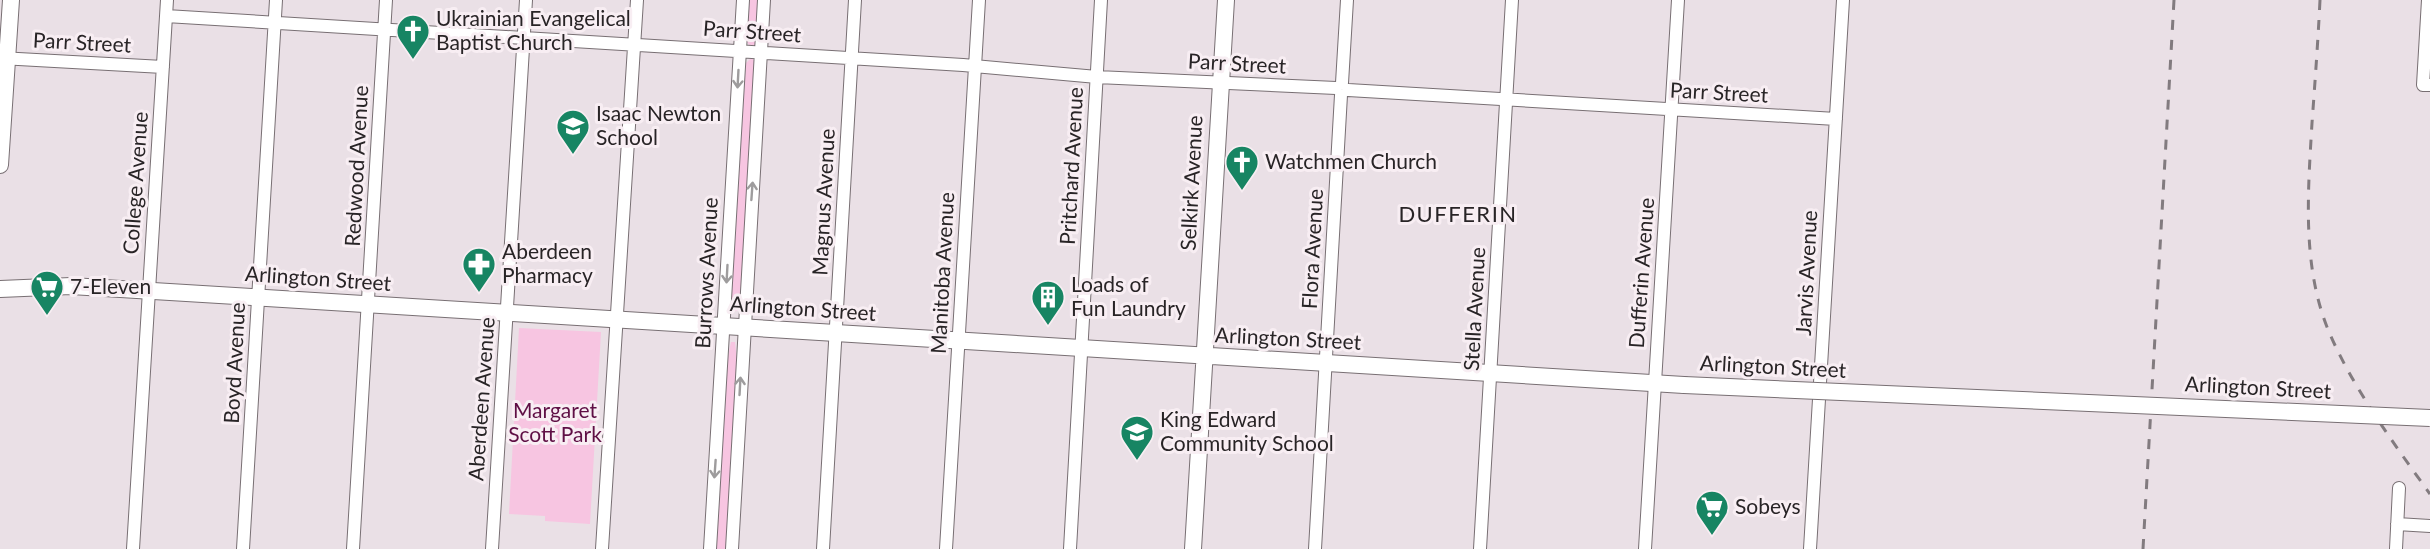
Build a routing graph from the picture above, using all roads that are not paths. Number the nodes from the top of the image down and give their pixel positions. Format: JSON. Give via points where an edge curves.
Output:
{"nodes":[{"id":1,"x":11,"y":0,"type":"edge"},
{"id":2,"x":167,"y":0,"type":"edge"},
{"id":3,"x":276,"y":0,"type":"edge"},
{"id":4,"x":386,"y":0,"type":"edge"},
{"id":5,"x":526,"y":0,"type":"edge"},
{"id":6,"x":637,"y":0,"type":"edge"},
{"id":7,"x":743,"y":0,"type":"edge"},
{"id":8,"x":764,"y":0,"type":"edge"},
{"id":9,"x":855,"y":0,"type":"edge"},
{"id":10,"x":979,"y":0,"type":"edge"},
{"id":11,"x":1101,"y":0,"type":"edge"},
{"id":12,"x":1226,"y":0,"type":"edge"},
{"id":13,"x":1347,"y":0,"type":"edge"},
{"id":14,"x":1512,"y":0,"type":"edge"},
{"id":15,"x":1678,"y":0,"type":"edge"},
{"id":16,"x":1843,"y":0,"type":"edge"},
{"id":17,"x":2428,"y":0,"type":"edge"},
{"id":18,"x":166,"y":16,"type":"junction"},
{"id":19,"x":275,"y":24,"type":"junction"},
{"id":20,"x":384,"y":30,"type":"junction"},
{"id":21,"x":524,"y":39,"type":"junction"},
{"id":22,"x":634,"y":46,"type":"junction"},
{"id":23,"x":740,"y":51,"type":"junction"},
{"id":24,"x":761,"y":53,"type":"junction"},
{"id":25,"x":852,"y":58,"type":"junction"},
{"id":26,"x":4,"y":59,"type":"edge"},
{"id":27,"x":975,"y":66,"type":"junction"},
{"id":28,"x":163,"y":67,"type":"junction"},
{"id":29,"x":1097,"y":77,"type":"junction"},
{"id":30,"x":1221,"y":82,"type":"junction"},
{"id":31,"x":2426,"y":85,"type":"edge"},
{"id":32,"x":1342,"y":89,"type":"junction"},
{"id":33,"x":1506,"y":99,"type":"junction"},
{"id":34,"x":1672,"y":109,"type":"junction"},
{"id":35,"x":1836,"y":119,"type":"junction"},
{"id":36,"x":0,"y":165,"type":"edge"},
{"id":37,"x":0,"y":289,"type":"edge"},
{"id":38,"x":149,"y":290,"type":"junction"},
{"id":39,"x":258,"y":297,"type":"junction"},
{"id":40,"x":369,"y":304,"type":"junction"},
{"id":41,"x":506,"y":313,"type":"junction"},
{"id":42,"x":617,"y":320,"type":"junction"},
{"id":43,"x":724,"y":327,"type":"junction"},
{"id":44,"x":743,"y":328,"type":"junction"},
{"id":45,"x":836,"y":334,"type":"junction"},
{"id":46,"x":958,"y":341,"type":"junction"},
{"id":47,"x":1081,"y":349,"type":"junction"},
{"id":48,"x":1205,"y":357,"type":"junction"},
{"id":49,"x":1326,"y":363,"type":"junction"},
{"id":50,"x":1490,"y":373,"type":"junction"},
{"id":51,"x":1655,"y":383,"type":"junction"},
{"id":52,"x":2430,"y":418,"type":"edge"},
{"id":53,"x":2399,"y":488,"type":"dead end"},
{"id":54,"x":2397,"y":524,"type":"junction"},
{"id":55,"x":2430,"y":526,"type":"edge"},
{"id":56,"x":133,"y":549,"type":"edge"},
{"id":57,"x":243,"y":549,"type":"edge"},
{"id":58,"x":353,"y":549,"type":"edge"},
{"id":59,"x":492,"y":549,"type":"edge"},
{"id":60,"x":602,"y":549,"type":"edge"},
{"id":61,"x":710,"y":549,"type":"edge"},
{"id":62,"x":732,"y":549,"type":"edge"},
{"id":63,"x":823,"y":549,"type":"edge"},
{"id":64,"x":946,"y":549,"type":"edge"},
{"id":65,"x":1070,"y":549,"type":"edge"},
{"id":66,"x":1193,"y":549,"type":"edge"},
{"id":67,"x":1315,"y":549,"type":"edge"},
{"id":68,"x":1480,"y":549,"type":"edge"},
{"id":69,"x":1645,"y":549,"type":"edge"},
{"id":70,"x":1810,"y":549,"type":"edge"},
{"id":71,"x":2396,"y":549,"type":"edge"}],
"edges":[{"from":1,"to":26,"type":"main road"},
{"from":2,"to":18,"type":"street","name":"College Avenue"},
{"from":3,"to":19,"type":"street","name":"Boyd Avenue"},
{"from":4,"to":20,"type":"street","name":"Redwood Avenue"},
{"from":5,"to":21,"type":"street","name":"Aberdeen Avenue"},
{"from":6,"to":22,"type":"street"},
{"from":7,"to":23,"type":"street","name":"Burrows Avenue"},
{"from":8,"to":24,"type":"street","name":"Burrows Avenue"},
{"from":9,"to":25,"type":"street","name":"Magnus Avenue"},
{"from":10,"to":27,"type":"street","name":"Manitoba Avenue"},
{"from":11,"to":29,"type":"street","name":"Pritchard Avenue"},
{"from":12,"to":30,"type":"main road","name":"Selkirk Avenue"},
{"from":13,"to":32,"type":"street","name":"Flora Avenue"},
{"from":14,"to":33,"type":"street","name":"Stella Avenue"},
{"from":15,"to":34,"type":"street","name":"Dufferin Avenue"},
{"from":16,"to":35,"type":"street","name":"Jarvis Avenue"},
{"from":17,"to":31,"type":"street"},
{"from":18,"to":19,"type":"street","name":"Parr Street"},
{"from":18,"to":28,"type":"street","name":"College Avenue"},
{"from":19,"to":20,"type":"street","name":"Parr Street"},
{"from":19,"to":39,"type":"street","name":"Boyd Avenue"},
{"from":20,"to":21,"type":"street","name":"Parr Street"},
{"from":20,"to":40,"type":"street","name":"Redwood Avenue"},
{"from":21,"to":22,"type":"street","name":"Parr Street"},
{"from":21,"to":41,"type":"street","name":"Aberdeen Avenue"},
{"from":22,"to":23,"type":"street","name":"Parr Street"},
{"from":22,"to":42,"type":"street"},
{"from":23,"to":24,"type":"street","name":"Parr Street"},
{"from":23,"to":43,"type":"street","name":"Burrows Avenue","one_way":true},
{"from":24,"to":25,"type":"street","name":"Parr Street"},
{"from":44,"to":24,"type":"street","name":"Burrows Avenue","one_way":true},
{"from":25,"to":27,"type":"street","name":"Parr Street"},
{"from":25,"to":45,"type":"street","name":"Magnus Avenue"},
{"from":26,"to":28,"type":"street","name":"Parr Street"},
{"from":26,"to":36,"type":"main road"},
{"from":27,"to":29,"type":"street","name":"Parr Street"},
{"from":27,"to":46,"type":"street","name":"Manitoba Avenue"},
{"from":28,"to":38,"type":"street","name":"College Avenue"},
{"from":29,"to":30,"type":"street","name":"Parr Street"},
{"from":29,"to":47,"type":"street","name":"Pritchard Avenue"},
{"from":30,"to":32,"type":"street","name":"Parr Street"},
{"from":30,"to":48,"type":"main road","name":"Selkirk Avenue"},
{"from":32,"to":33,"type":"street","name":"Parr Street"},
{"from":32,"to":49,"type":"street","name":"Flora Avenue"},
{"from":33,"to":34,"type":"street","name":"Parr Street"},
{"from":33,"to":50,"type":"street","name":"Stella Avenue"},
{"from":34,"to":35,"type":"street","name":"Parr Street"},
{"from":34,"to":51,"type":"street","name":"Dufferin Avenue"},
{"from":35,"to":70,"type":"street","name":"Jarvis Avenue"},
{"from":37,"to":38,"type":"main road","name":"Arlington Street","via":[[71,285]]},
{"from":38,"to":39,"type":"main road","name":"Arlington Street"},
{"from":38,"to":56,"type":"street","name":"College Avenue"},
{"from":39,"to":40,"type":"main road","name":"Arlington Street"},
{"from":39,"to":57,"type":"street","name":"Boyd Avenue"},
{"from":40,"to":41,"type":"main road","name":"Arlington Street"},
{"from":40,"to":58,"type":"street","name":"Redwood Avenue"},
{"from":41,"to":42,"type":"main road","name":"Arlington Street"},
{"from":41,"to":59,"type":"street","name":"Aberdeen Avenue"},
{"from":42,"to":43,"type":"main road","name":"Arlington Street"},
{"from":42,"to":60,"type":"street"},
{"from":43,"to":44,"type":"main road","name":"Arlington Street"},
{"from":43,"to":61,"type":"street","name":"Burrows Avenue","one_way":true},
{"from":44,"to":45,"type":"main road","name":"Arlington Street"},
{"from":62,"to":44,"type":"street","name":"Burrows Avenue","one_way":true},
{"from":45,"to":46,"type":"main road","name":"Arlington Street"},
{"from":45,"to":63,"type":"street","name":"Magnus Avenue"},
{"from":46,"to":47,"type":"main road","name":"Arlington Street"},
{"from":46,"to":64,"type":"street","name":"Manitoba Avenue"},
{"from":47,"to":48,"type":"main road","name":"Arlington Street"},
{"from":47,"to":65,"type":"street","name":"Pritchard Avenue"},
{"from":48,"to":49,"type":"main road","name":"Arlington Street"},
{"from":48,"to":66,"type":"main road","name":"Selkirk Avenue"},
{"from":49,"to":50,"type":"main road","name":"Arlington Street"},
{"from":49,"to":67,"type":"street","name":"Flora Avenue"},
{"from":50,"to":51,"type":"main road","name":"Arlington Street"},
{"from":50,"to":68,"type":"street","name":"Stella Avenue"},
{"from":51,"to":52,"type":"main road","name":"Arlington Street","bridge":true},
{"from":51,"to":69,"type":"street","name":"Dufferin Avenue"},
{"from":53,"to":54,"type":"street"},
{"from":54,"to":55,"type":"street"},
{"from":54,"to":71,"type":"street"}]}
